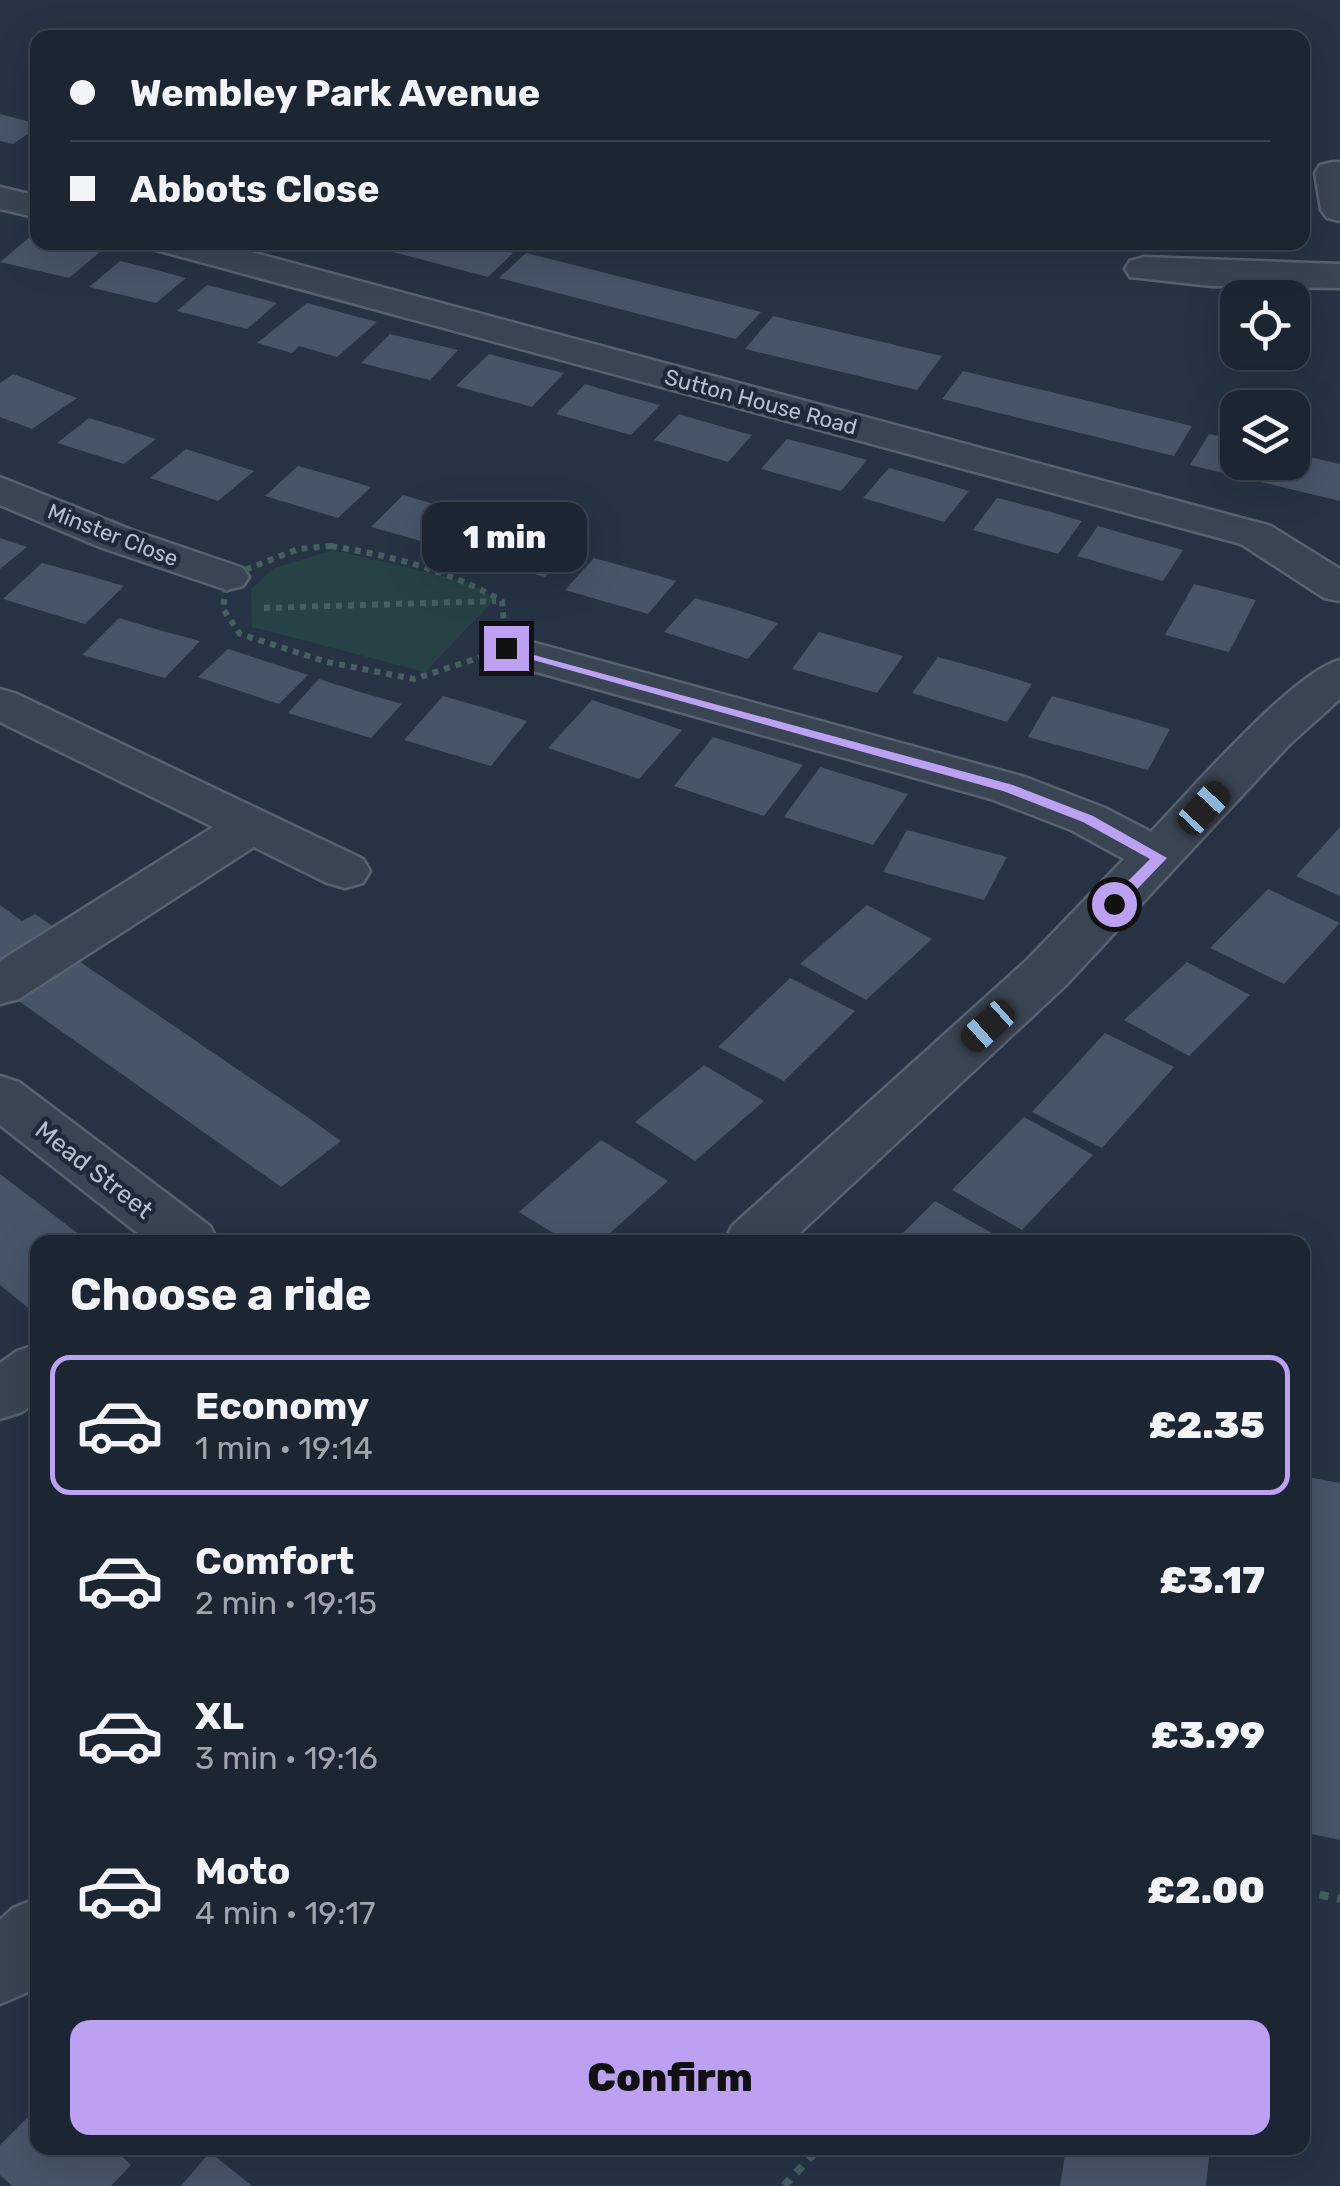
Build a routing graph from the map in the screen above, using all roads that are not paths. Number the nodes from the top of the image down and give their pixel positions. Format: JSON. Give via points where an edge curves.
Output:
{"nodes":[{"id":1,"x":1340,"y":174,"type":"edge"},
{"id":2,"x":0,"y":198,"type":"edge"},
{"id":3,"x":30,"y":205,"type":"edge"},
{"id":4,"x":1340,"y":210,"type":"edge"},
{"id":5,"x":200,"y":250,"type":"edge"},
{"id":6,"x":1144,"y":269,"type":"dead end"},
{"id":7,"x":1340,"y":276,"type":"edge"},
{"id":8,"x":0,"y":490,"type":"edge"},
{"id":9,"x":1340,"y":588,"type":"edge"},
{"id":10,"x":231,"y":598,"type":"road end"},
{"id":11,"x":506,"y":648,"type":"road end"},
{"id":12,"x":1340,"y":674,"type":"edge"},
{"id":13,"x":0,"y":704,"type":"edge"},
{"id":14,"x":249,"y":827,"type":"junction"},
{"id":15,"x":1159,"y":858,"type":"junction"},
{"id":16,"x":345,"y":871,"type":"dead end"},
{"id":17,"x":0,"y":986,"type":"edge"},
{"id":18,"x":0,"y":1096,"type":"edge"},
{"id":19,"x":180,"y":1235,"type":"edge"},
{"id":20,"x":761,"y":1235,"type":"edge"},
{"id":21,"x":30,"y":1374,"type":"edge"},
{"id":22,"x":0,"y":1395,"type":"edge"},
{"id":23,"x":30,"y":1940,"type":"edge"},
{"id":24,"x":0,"y":1969,"type":"edge"}],
"edges":[{"from":1,"to":4,"type":"street","via":[[1333,173]]},
{"from":2,"to":3,"type":"street"},
{"from":5,"to":9,"type":"street","name":"Sutton House Road","via":[[1256,535]]},
{"from":6,"to":7,"type":"street"},
{"from":8,"to":10,"type":"street","name":"Minster Close"},
{"from":11,"to":15,"type":"street","via":[[1008,788],[1088,819]]},
{"from":12,"to":15,"type":"street","via":[[1272,734]]},
{"from":13,"to":14,"type":"street"},
{"from":14,"to":16,"type":"street"},
{"from":14,"to":17,"type":"street"},
{"from":15,"to":20,"type":"street","via":[[1047,972]]},
{"from":18,"to":19,"type":"street","name":"Mead Street"},
{"from":21,"to":22,"type":"street"},
{"from":23,"to":24,"type":"street"}]}
